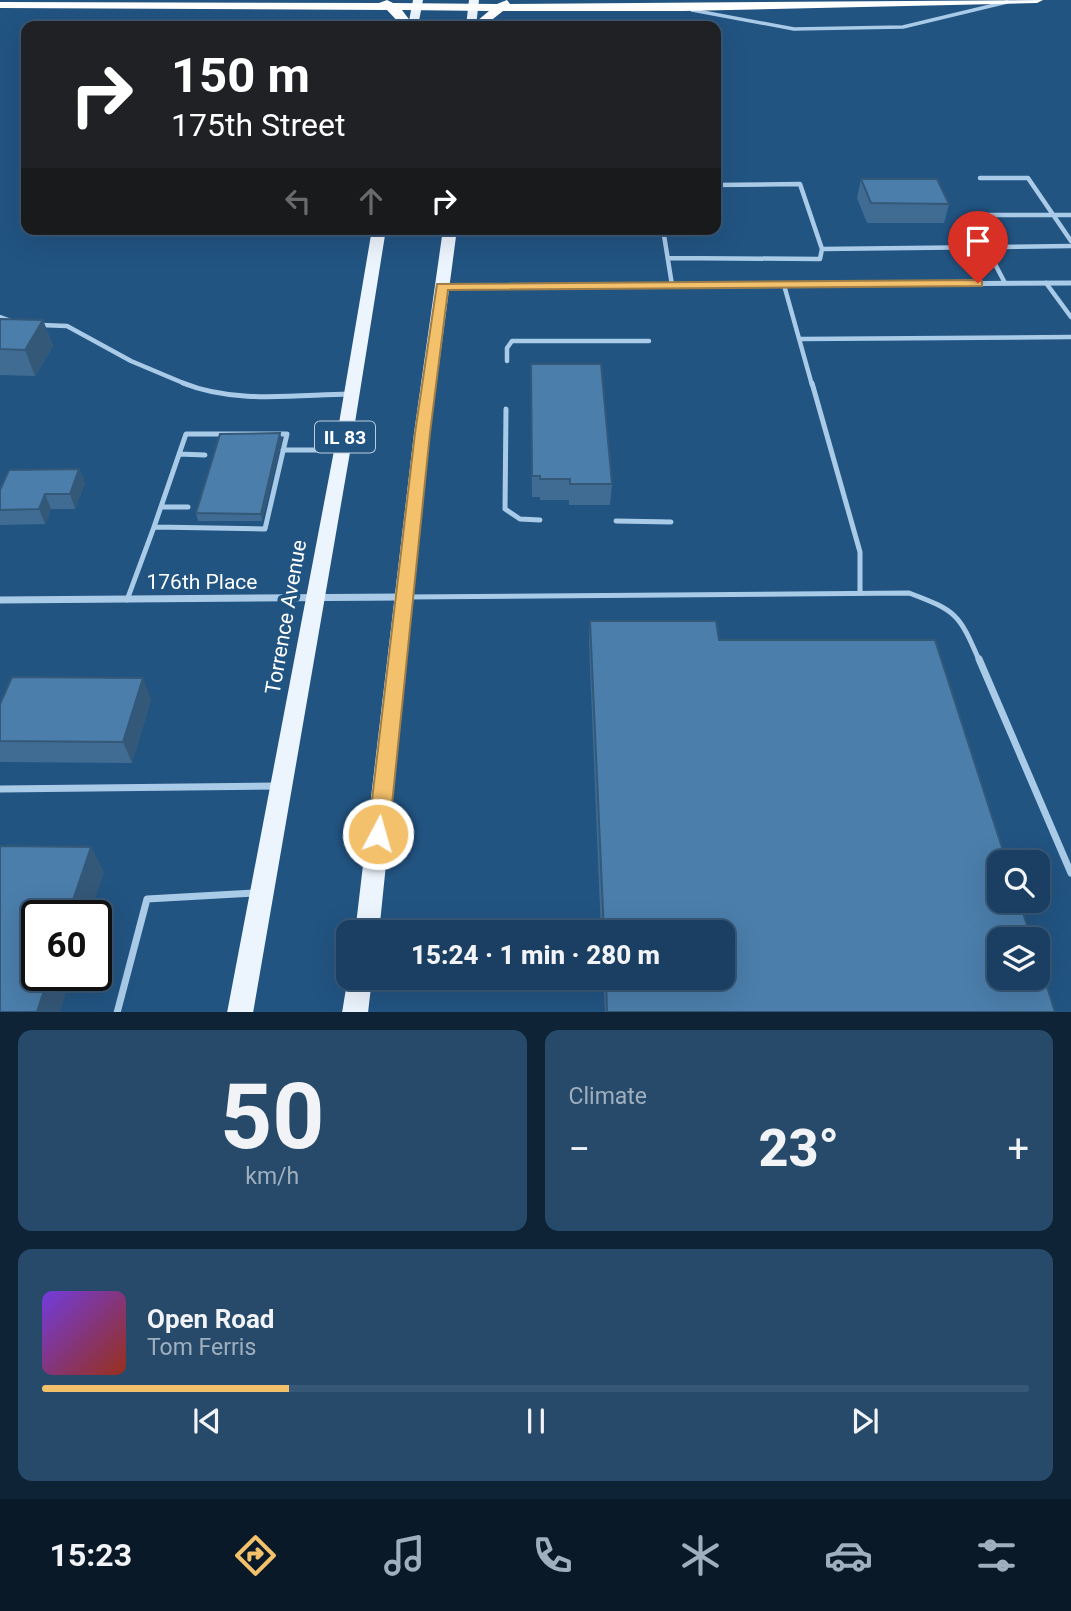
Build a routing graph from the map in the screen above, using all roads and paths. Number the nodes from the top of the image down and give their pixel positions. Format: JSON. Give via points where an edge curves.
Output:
{"nodes":[{"id":1,"x":373,"y":0,"type":"edge"},
{"id":2,"x":418,"y":0,"type":"edge"},
{"id":3,"x":474,"y":0,"type":"edge"},
{"id":4,"x":512,"y":0,"type":"edge"},
{"id":5,"x":1037,"y":0,"type":"edge"},
{"id":6,"x":1011,"y":1,"type":"edge"},
{"id":7,"x":0,"y":5,"type":"edge"},
{"id":8,"x":682,"y":8,"type":"junction"},
{"id":9,"x":406,"y":21,"type":"edge"},
{"id":10,"x":412,"y":21,"type":"edge"},
{"id":11,"x":472,"y":21,"type":"edge"},
{"id":12,"x":484,"y":21,"type":"edge"},
{"id":13,"x":980,"y":178,"type":"dead end"},
{"id":14,"x":721,"y":185,"type":"edge"},
{"id":15,"x":1053,"y":215,"type":"junction"},
{"id":16,"x":1071,"y":215,"type":"edge"},
{"id":17,"x":378,"y":235,"type":"edge"},
{"id":18,"x":449,"y":235,"type":"edge"},
{"id":19,"x":664,"y":235,"type":"edge"},
{"id":20,"x":1071,"y":244,"type":"edge"},
{"id":21,"x":988,"y":247,"type":"junction"},
{"id":22,"x":822,"y":250,"type":"junction"},
{"id":23,"x":668,"y":258,"type":"junction"},
{"id":24,"x":1006,"y":283,"type":"junction"},
{"id":25,"x":1046,"y":283,"type":"junction"},
{"id":26,"x":1071,"y":283,"type":"edge"},
{"id":27,"x":672,"y":285,"type":"junction"},
{"id":28,"x":784,"y":285,"type":"junction"},
{"id":29,"x":442,"y":287,"type":"junction"},
{"id":30,"x":0,"y":317,"type":"edge"},
{"id":31,"x":1071,"y":317,"type":"edge"},
{"id":32,"x":16,"y":323,"type":"edge"},
{"id":33,"x":29,"y":324,"type":"edge"},
{"id":34,"x":1071,"y":337,"type":"edge"},
{"id":35,"x":801,"y":339,"type":"junction"},
{"id":36,"x":649,"y":341,"type":"dead end"},
{"id":37,"x":507,"y":361,"type":"dead end"},
{"id":38,"x":352,"y":394,"type":"junction"},
{"id":39,"x":506,"y":410,"type":"dead end"},
{"id":40,"x":342,"y":450,"type":"junction"},
{"id":41,"x":283,"y":453,"type":"junction"},
{"id":42,"x":179,"y":454,"type":"junction"},
{"id":43,"x":205,"y":455,"type":"dead end"},
{"id":44,"x":272,"y":456,"type":"edge"},
{"id":45,"x":161,"y":507,"type":"junction"},
{"id":46,"x":188,"y":507,"type":"dead end"},
{"id":47,"x":258,"y":507,"type":"edge"},
{"id":48,"x":270,"y":507,"type":"junction"},
{"id":49,"x":540,"y":520,"type":"dead end"},
{"id":50,"x":616,"y":521,"type":"dead end"},
{"id":51,"x":671,"y":522,"type":"dead end"},
{"id":52,"x":154,"y":527,"type":"junction"},
{"id":53,"x":860,"y":593,"type":"junction"},
{"id":54,"x":404,"y":597,"type":"junction"},
{"id":55,"x":316,"y":599,"type":"junction"},
{"id":56,"x":0,"y":600,"type":"edge"},
{"id":57,"x":127,"y":600,"type":"junction"},
{"id":58,"x":281,"y":786,"type":"junction"},
{"id":59,"x":0,"y":789,"type":"edge"},
{"id":60,"x":1071,"y":873,"type":"edge"},
{"id":61,"x":262,"y":893,"type":"junction"},
{"id":62,"x":368,"y":920,"type":"edge"},
{"id":63,"x":358,"y":990,"type":"edge"},
{"id":64,"x":117,"y":1012,"type":"edge"},
{"id":65,"x":240,"y":1012,"type":"edge"},
{"id":66,"x":355,"y":1012,"type":"edge"}],
"edges":[{"from":1,"to":9,"type":"highway","via":[[395,9]]},
{"from":2,"to":10,"type":"main road"},
{"from":3,"to":11,"type":"main road"},
{"from":4,"to":12,"type":"highway"},
{"from":5,"to":6,"type":"highway"},
{"from":6,"to":8,"type":"highway"},
{"from":6,"to":8,"type":"lane","via":[[903,27],[793,29]]},
{"from":7,"to":8,"type":"highway"},
{"from":13,"to":15,"type":"lane","via":[[1028,178]]},
{"from":14,"to":22,"type":"lane","via":[[800,184]]},
{"from":15,"to":16,"type":"lane"},
{"from":15,"to":20,"type":"lane"},
{"from":15,"to":21,"type":"lane","via":[[969,215]]},
{"from":17,"to":38,"type":"main road","name":"Torrence Avenue","number":"IL 83"},
{"from":18,"to":29,"type":"main road"},
{"from":19,"to":23,"type":"lane"},
{"from":20,"to":21,"type":"lane"},
{"from":21,"to":22,"type":"lane"},
{"from":21,"to":24,"type":"lane"},
{"from":22,"to":23,"type":"lane","via":[[820,259]]},
{"from":23,"to":27,"type":"lane"},
{"from":24,"to":25,"type":"street"},
{"from":24,"to":28,"type":"street"},
{"from":25,"to":26,"type":"street"},
{"from":25,"to":31,"type":"lane"},
{"from":27,"to":28,"type":"street"},
{"from":27,"to":29,"type":"street"},
{"from":28,"to":35,"type":"lane"},
{"from":29,"to":54,"type":"main road"},
{"from":30,"to":32,"type":"lane"},
{"from":33,"to":38,"type":"lane","via":[[67,326],[203,391],[255,396]]},
{"from":34,"to":35,"type":"lane"},
{"from":35,"to":53,"type":"lane","via":[[860,552]]},
{"from":36,"to":37,"type":"lane","via":[[512,341]]},
{"from":38,"to":40,"type":"main road","name":"Torrence Avenue","number":"IL 83"},
{"from":39,"to":49,"type":"lane","via":[[505,509],[520,519]]},
{"from":40,"to":41,"type":"lane"},
{"from":40,"to":55,"type":"main road","name":"Torrence Avenue","number":"IL 83"},
{"from":41,"to":42,"type":"lane","via":[[287,434],[186,434]]},
{"from":41,"to":44,"type":"lane"},
{"from":41,"to":48,"type":"lane"},
{"from":42,"to":43,"type":"lane"},
{"from":42,"to":45,"type":"lane"},
{"from":45,"to":46,"type":"lane"},
{"from":45,"to":52,"type":"lane"},
{"from":47,"to":48,"type":"lane"},
{"from":48,"to":52,"type":"lane","via":[[265,528]]},
{"from":50,"to":51,"type":"lane"},
{"from":52,"to":57,"type":"lane"},
{"from":53,"to":54,"type":"lane"},
{"from":53,"to":60,"type":"lane","via":[[909,593],[962,620]]},
{"from":54,"to":55,"type":"street","name":"176th Place"},
{"from":54,"to":62,"type":"main road"},
{"from":55,"to":57,"type":"street","name":"176th Place"},
{"from":55,"to":58,"type":"main road","name":"Torrence Avenue","number":"IL 83"},
{"from":56,"to":57,"type":"street","name":"176th Place"},
{"from":58,"to":59,"type":"lane"},
{"from":58,"to":61,"type":"main road","name":"Torrence Avenue","number":"IL 83"},
{"from":61,"to":64,"type":"lane","via":[[147,900]]},
{"from":61,"to":65,"type":"main road","name":"Torrence Avenue","number":"IL 83"},
{"from":63,"to":66,"type":"main road"}]}
